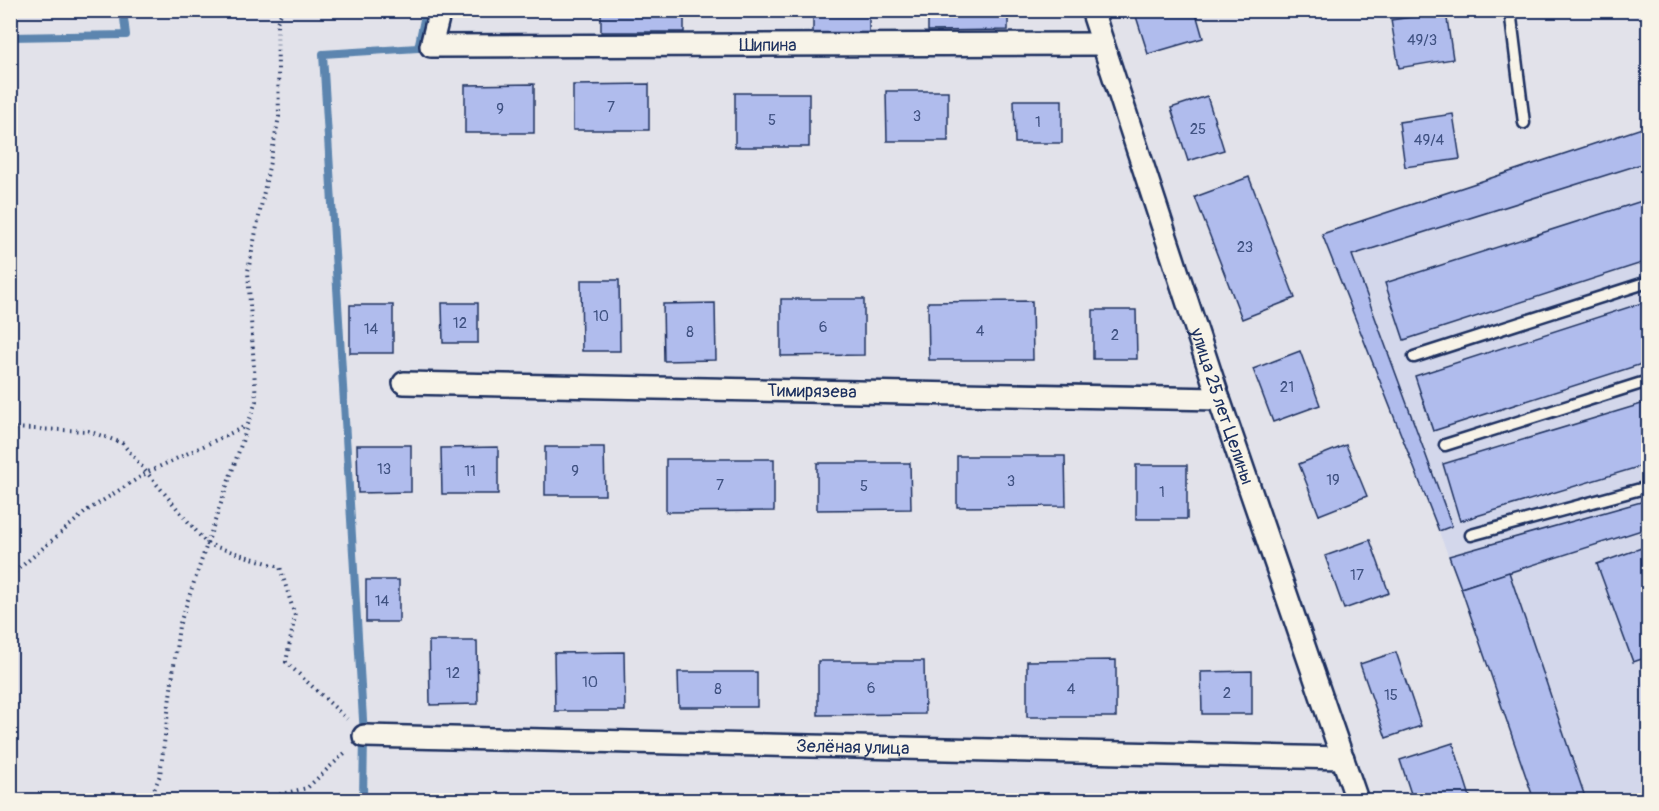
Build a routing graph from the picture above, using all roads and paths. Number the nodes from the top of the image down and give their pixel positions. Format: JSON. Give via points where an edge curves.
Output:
{"nodes":[{"id":1,"x":283,"y":10,"type":"edge"},
{"id":2,"x":440,"y":10,"type":"edge"},
{"id":3,"x":1092,"y":10,"type":"edge"},
{"id":4,"x":1510,"y":10,"type":"edge"},
{"id":5,"x":1103,"y":44,"type":"junction"},
{"id":6,"x":1524,"y":123,"type":"dead end"},
{"id":7,"x":1648,"y":282,"type":"edge"},
{"id":8,"x":1414,"y":357,"type":"dead end"},
{"id":9,"x":1648,"y":381,"type":"edge"},
{"id":10,"x":404,"y":383,"type":"dead end"},
{"id":11,"x":1219,"y":399,"type":"junction"},
{"id":12,"x":247,"y":426,"type":"junction"},
{"id":13,"x":10,"y":428,"type":"edge"},
{"id":14,"x":1445,"y":445,"type":"dead end"},
{"id":15,"x":148,"y":472,"type":"junction"},
{"id":16,"x":1648,"y":487,"type":"edge"},
{"id":17,"x":1471,"y":535,"type":"dead end"},
{"id":18,"x":207,"y":544,"type":"junction"},
{"id":19,"x":10,"y":576,"type":"edge"},
{"id":20,"x":364,"y":736,"type":"junction"},
{"id":21,"x":1343,"y":758,"type":"junction"},
{"id":22,"x":150,"y":801,"type":"edge"},
{"id":23,"x":256,"y":801,"type":"edge"},
{"id":24,"x":1357,"y":801,"type":"edge"}],
"edges":[{"from":1,"to":12,"type":"path","via":[[277,22],[279,117],[248,271],[256,401]]},
{"from":2,"to":5,"type":"street","name":"Шипина","via":[[431,46]]},
{"from":3,"to":5,"type":"street","name":"улица 25 лет Целины"},
{"from":4,"to":6,"type":"lane"},
{"from":5,"to":11,"type":"street","name":"улица 25 лет Целины"},
{"from":7,"to":8,"type":"lane"},
{"from":9,"to":14,"type":"lane"},
{"from":10,"to":11,"type":"street","name":"Тимирязева"},
{"from":11,"to":21,"type":"street","name":"улица 25 лет Целины"},
{"from":12,"to":15,"type":"path"},
{"from":12,"to":18,"type":"path"},
{"from":13,"to":15,"type":"path","via":[[88,430],[122,443]]},
{"from":15,"to":18,"type":"path"},
{"from":15,"to":19,"type":"path","via":[[88,510]]},
{"from":16,"to":17,"type":"lane"},
{"from":18,"to":20,"type":"path","via":[[280,567],[295,616],[286,662]]},
{"from":18,"to":22,"type":"path","via":[[179,626],[160,776]]},
{"from":20,"to":21,"type":"street","name":"Зелёная улица"},
{"from":20,"to":23,"type":"path","via":[[307,788]]},
{"from":21,"to":24,"type":"street","name":"улица 25 лет Целины"}]}
